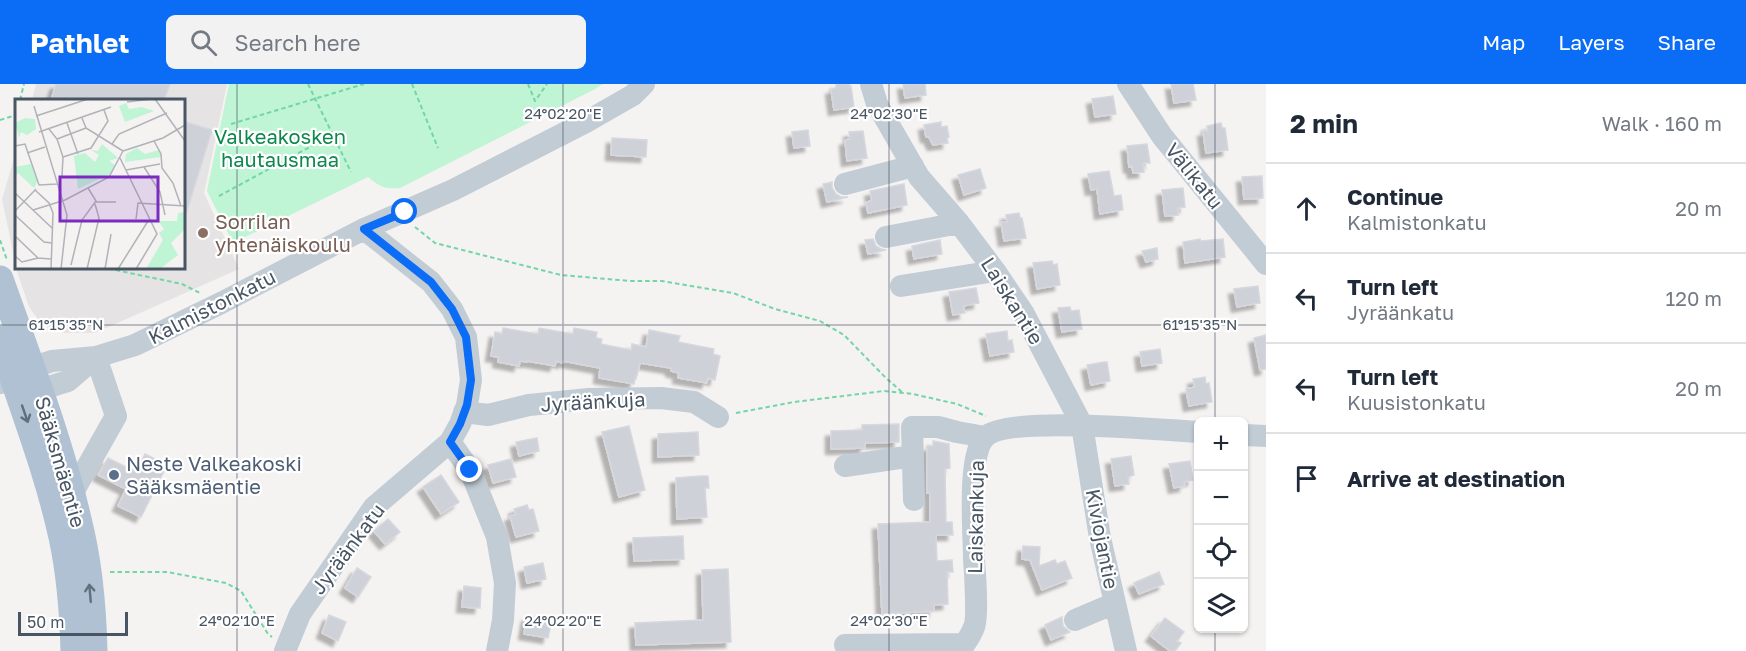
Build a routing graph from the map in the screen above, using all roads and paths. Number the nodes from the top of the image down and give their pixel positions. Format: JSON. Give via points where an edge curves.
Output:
{"nodes":[{"id":1,"x":24,"y":84,"type":"edge"},
{"id":2,"x":308,"y":84,"type":"edge"},
{"id":3,"x":364,"y":84,"type":"edge"},
{"id":4,"x":412,"y":84,"type":"edge"},
{"id":5,"x":528,"y":84,"type":"edge"},
{"id":6,"x":547,"y":84,"type":"edge"},
{"id":7,"x":644,"y":84,"type":"edge"},
{"id":8,"x":871,"y":84,"type":"edge"},
{"id":9,"x":1128,"y":84,"type":"edge"},
{"id":10,"x":20,"y":99,"type":"edge"},
{"id":11,"x":314,"y":99,"type":"junction"},
{"id":12,"x":15,"y":115,"type":"edge"},
{"id":13,"x":0,"y":120,"type":"edge"},
{"id":14,"x":231,"y":124,"type":"dead end"},
{"id":15,"x":332,"y":135,"type":"junction"},
{"id":16,"x":438,"y":148,"type":"dead end"},
{"id":17,"x":914,"y":166,"type":"junction"},
{"id":18,"x":351,"y":172,"type":"dead end"},
{"id":19,"x":845,"y":184,"type":"dead end"},
{"id":20,"x":219,"y":196,"type":"dead end"},
{"id":21,"x":405,"y":212,"type":"junction"},
{"id":22,"x":959,"y":223,"type":"junction"},
{"id":23,"x":364,"y":229,"type":"junction"},
{"id":24,"x":886,"y":237,"type":"dead end"},
{"id":25,"x":1266,"y":264,"type":"edge"},
{"id":26,"x":106,"y":268,"type":"edge"},
{"id":27,"x":995,"y":271,"type":"junction"},
{"id":28,"x":0,"y":279,"type":"edge"},
{"id":29,"x":901,"y":286,"type":"dead end"},
{"id":30,"x":222,"y":303,"type":"junction"},
{"id":31,"x":0,"y":339,"type":"edge"},
{"id":32,"x":96,"y":357,"type":"junction"},
{"id":33,"x":21,"y":380,"type":"edge"},
{"id":34,"x":903,"y":393,"type":"junction"},
{"id":35,"x":464,"y":412,"type":"junction"},
{"id":36,"x":718,"y":417,"type":"joint"},
{"id":37,"x":1082,"y":425,"type":"junction"},
{"id":38,"x":986,"y":426,"type":"junction"},
{"id":39,"x":1194,"y":432,"type":"edge"},
{"id":40,"x":1248,"y":435,"type":"edge"},
{"id":41,"x":1266,"y":436,"type":"edge"},
{"id":42,"x":450,"y":442,"type":"junction"},
{"id":43,"x":913,"y":456,"type":"junction"},
{"id":44,"x":845,"y":466,"type":"dead end"},
{"id":45,"x":62,"y":497,"type":"junction"},
{"id":46,"x":914,"y":500,"type":"dead end"},
{"id":47,"x":100,"y":572,"type":"dead end"},
{"id":48,"x":1115,"y":603,"type":"junction"},
{"id":49,"x":1075,"y":620,"type":"dead end"},
{"id":50,"x":967,"y":640,"type":"edge"},
{"id":51,"x":844,"y":645,"type":"dead end"},
{"id":52,"x":286,"y":649,"type":"edge"},
{"id":53,"x":74,"y":651,"type":"edge"},
{"id":54,"x":94,"y":651,"type":"edge"},
{"id":55,"x":497,"y":651,"type":"edge"},
{"id":56,"x":1126,"y":651,"type":"edge"}],
"edges":[{"from":1,"to":10,"type":"path"},
{"from":2,"to":11,"type":"path"},
{"from":3,"to":11,"type":"path"},
{"from":4,"to":16,"type":"path"},
{"from":5,"to":6,"type":"path","via":[[535,101]]},
{"from":7,"to":21,"type":"street","name":"Kalmistonkatu","via":[[633,95],[586,122]]},
{"from":8,"to":17,"type":"street","name":"Laiskantie","via":[[877,104]]},
{"from":9,"to":25,"type":"street","name":"Välikatu","via":[[1162,136]]},
{"from":11,"to":14,"type":"path"},
{"from":11,"to":15,"type":"path"},
{"from":12,"to":13,"type":"path"},
{"from":15,"to":18,"type":"path"},
{"from":15,"to":20,"type":"path"},
{"from":17,"to":19,"type":"street"},
{"from":17,"to":22,"type":"street","name":"Laiskantie"},
{"from":21,"to":23,"type":"street","name":"Kalmistonkatu"},
{"from":21,"to":34,"type":"path","via":[[416,230],[435,243],[561,275],[662,281],[733,293],[820,321],[844,335]]},
{"from":22,"to":24,"type":"street"},
{"from":22,"to":27,"type":"street","name":"Laiskantie"},
{"from":23,"to":30,"type":"street","name":"Kalmistonkatu"},
{"from":23,"to":35,"type":"street","name":"Jyräänkatu","via":[[431,282],[452,309],[466,337],[471,380]]},
{"from":26,"to":30,"type":"path","via":[[182,284]]},
{"from":27,"to":29,"type":"street"},
{"from":27,"to":37,"type":"street","name":"Laiskantie","via":[[1024,314]]},
{"from":28,"to":33,"type":"main road","name":"Sääksmäentie"},
{"from":30,"to":32,"type":"street","name":"Kalmistonkatu","via":[[135,345]]},
{"from":31,"to":33,"type":"main road","name":"Sääksmäentie"},
{"from":32,"to":33,"type":"street","name":"Kalmistonkatu","via":[[68,381]]},
{"from":32,"to":45,"type":"street","via":[[116,416]]},
{"from":33,"to":45,"type":"main road","name":"Sääksmäentie","via":[[63,462]]},
{"from":34,"to":36,"type":"path","via":[[884,391],[794,402]]},
{"from":34,"to":38,"type":"path","via":[[957,404]]},
{"from":35,"to":36,"type":"street","name":"Jyräänkuja","via":[[488,415],[589,399],[662,398],[694,402]]},
{"from":35,"to":42,"type":"street","name":"Jyräänkatu"},
{"from":37,"to":38,"type":"street","name":"Laiskankuja","via":[[1001,430]]},
{"from":37,"to":39,"type":"street"},
{"from":37,"to":48,"type":"street","name":"Kiviojantie"},
{"from":38,"to":43,"type":"street","via":[[957,432],[912,427]]},
{"from":38,"to":50,"type":"street","name":"Laiskankuja","via":[[976,452],[973,479]]},
{"from":40,"to":41,"type":"street"},
{"from":42,"to":52,"type":"street","name":"Jyräänkatu","via":[[374,507],[300,614]]},
{"from":42,"to":55,"type":"street","via":[[470,470],[497,537],[505,583]]},
{"from":43,"to":44,"type":"street"},
{"from":43,"to":46,"type":"street"},
{"from":45,"to":53,"type":"main road","name":"Sääksmäentie","via":[[62,538]]},
{"from":54,"to":45,"type":"main road","name":"Sääksmäentie","one_way":true,"via":[[90,583],[79,521]]},
{"from":47,"to":52,"type":"path","via":[[167,572],[226,583],[241,591],[268,634]]},
{"from":48,"to":49,"type":"street"},
{"from":48,"to":56,"type":"street","name":"Kiviojantie"},
{"from":50,"to":51,"type":"street"}]}
